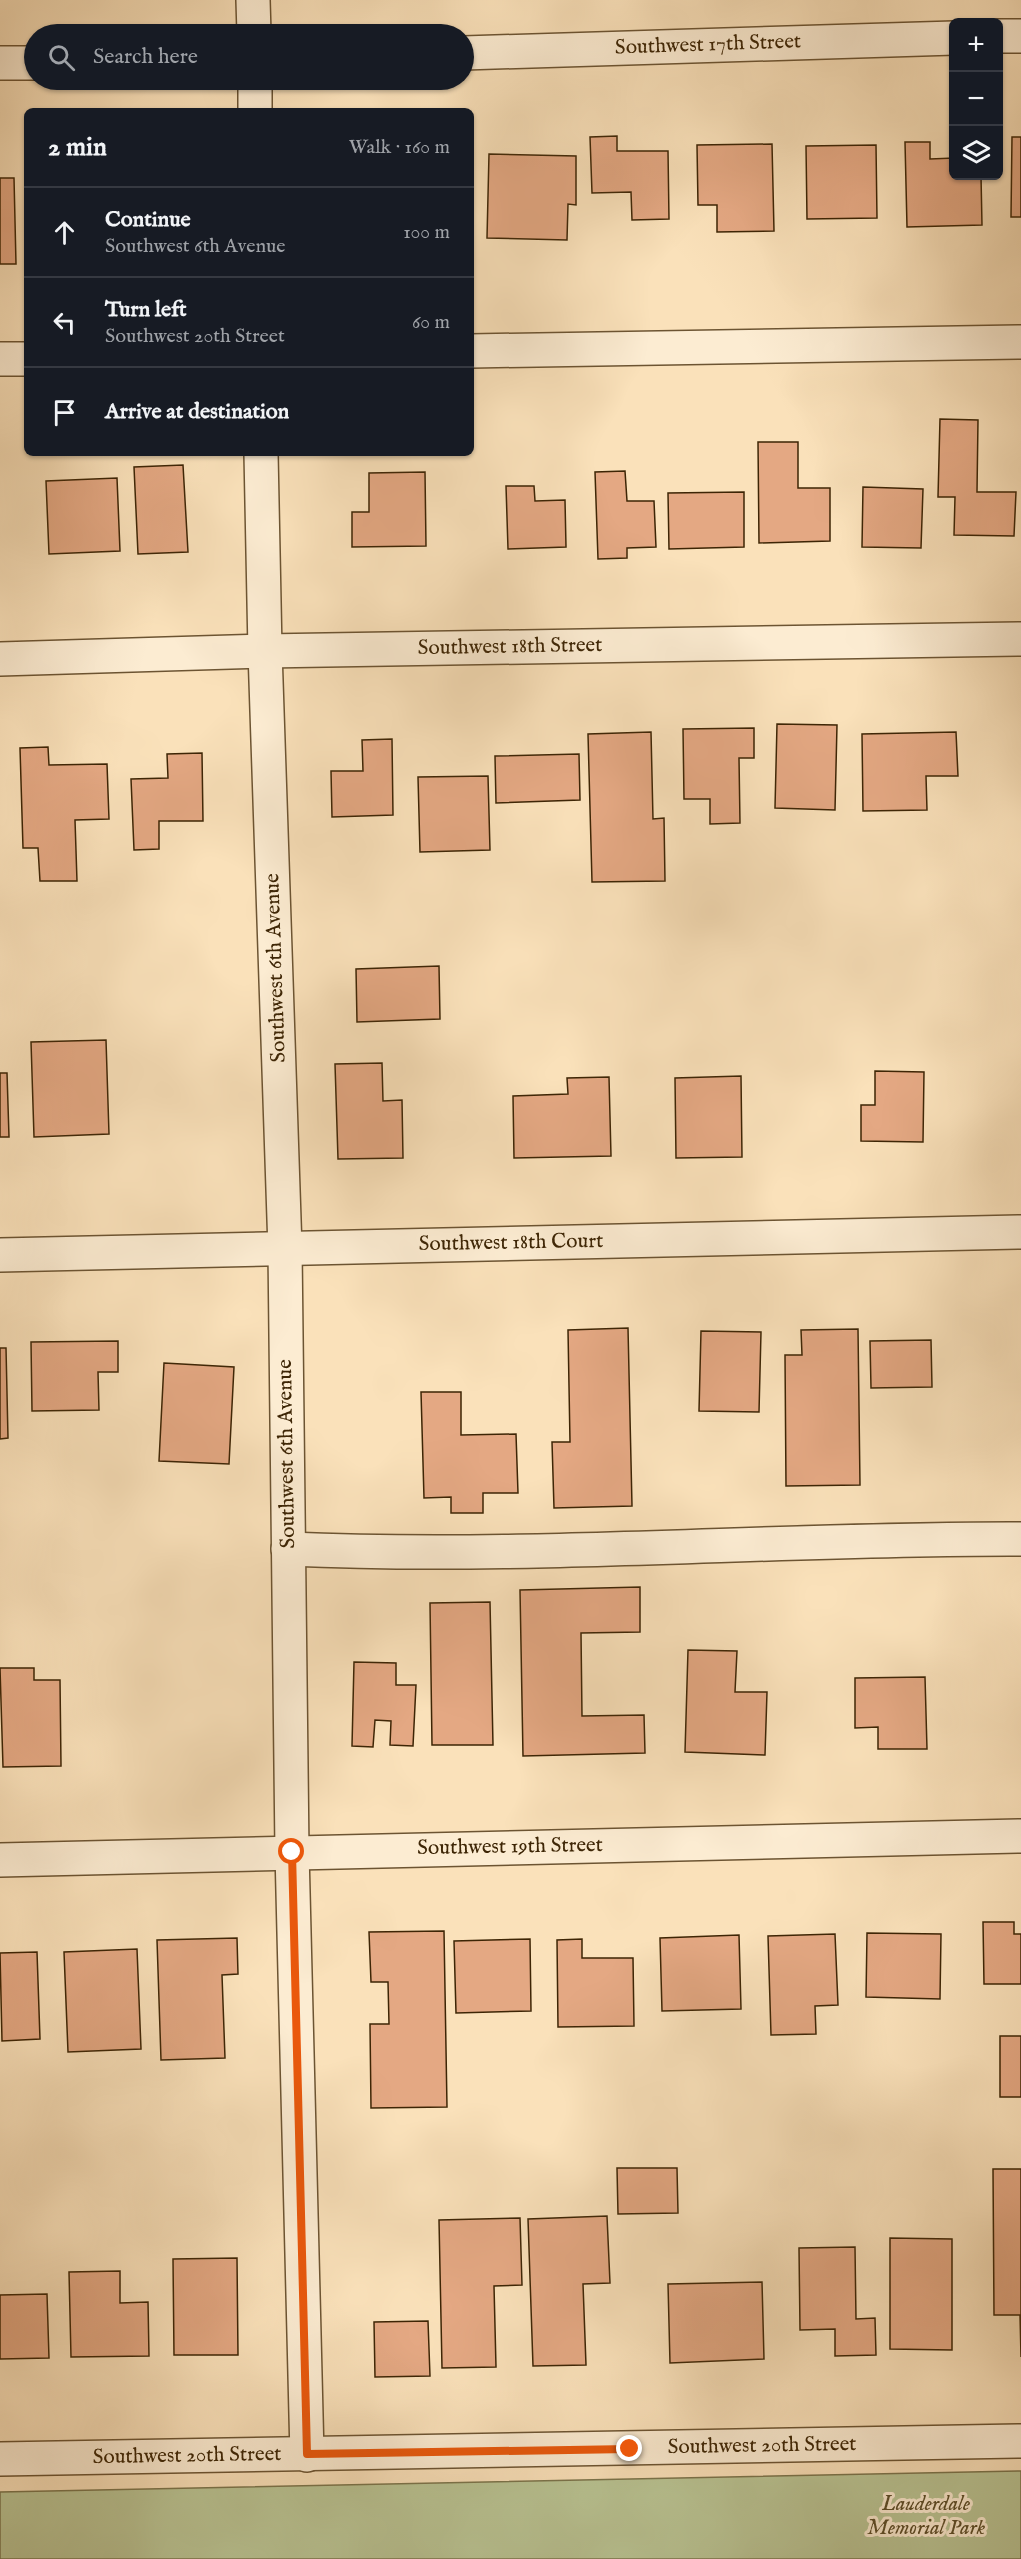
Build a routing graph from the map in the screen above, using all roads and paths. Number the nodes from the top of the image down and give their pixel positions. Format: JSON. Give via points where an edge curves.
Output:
{"nodes":[{"id":1,"x":253,"y":0,"type":"edge"},
{"id":2,"x":254,"y":24,"type":"edge"},
{"id":3,"x":1003,"y":36,"type":"edge"},
{"id":4,"x":1021,"y":36,"type":"edge"},
{"id":5,"x":949,"y":38,"type":"edge"},
{"id":6,"x":474,"y":52,"type":"edge"},
{"id":7,"x":0,"y":63,"type":"edge"},
{"id":8,"x":24,"y":63,"type":"edge"},
{"id":9,"x":255,"y":90,"type":"edge"},
{"id":10,"x":255,"y":108,"type":"edge"},
{"id":11,"x":1021,"y":342,"type":"edge"},
{"id":12,"x":474,"y":351,"type":"edge"},
{"id":13,"x":0,"y":359,"type":"edge"},
{"id":14,"x":24,"y":359,"type":"edge"},
{"id":15,"x":261,"y":456,"type":"edge"},
{"id":16,"x":1021,"y":639,"type":"edge"},
{"id":17,"x":265,"y":651,"type":"junction"},
{"id":18,"x":0,"y":659,"type":"edge"},
{"id":19,"x":1021,"y":1232,"type":"edge"},
{"id":20,"x":285,"y":1249,"type":"junction"},
{"id":21,"x":0,"y":1255,"type":"edge"},
{"id":22,"x":1021,"y":1539,"type":"edge"},
{"id":23,"x":288,"y":1549,"type":"junction"},
{"id":24,"x":1021,"y":1836,"type":"edge"},
{"id":25,"x":292,"y":1852,"type":"junction"},
{"id":26,"x":0,"y":1860,"type":"edge"},
{"id":27,"x":1021,"y":2441,"type":"edge"},
{"id":28,"x":307,"y":2454,"type":"junction"},
{"id":29,"x":0,"y":2459,"type":"edge"}],
"edges":[{"from":1,"to":2,"type":"street"},
{"from":3,"to":4,"type":"street"},
{"from":5,"to":6,"type":"street","name":"Southwest 17th Street"},
{"from":7,"to":8,"type":"street"},
{"from":9,"to":10,"type":"street"},
{"from":11,"to":12,"type":"street"},
{"from":13,"to":14,"type":"street"},
{"from":15,"to":17,"type":"street","name":"Southwest 6th Avenue"},
{"from":16,"to":17,"type":"street","name":"Southwest 18th Street"},
{"from":17,"to":18,"type":"street","name":"Southwest 18th Street"},
{"from":17,"to":20,"type":"street","name":"Southwest 6th Avenue"},
{"from":19,"to":20,"type":"street","name":"Southwest 18th Court"},
{"from":20,"to":21,"type":"street","name":"Southwest 18th Court"},
{"from":20,"to":23,"type":"street","name":"Southwest 6th Avenue"},
{"from":22,"to":23,"type":"street","via":[[616,1550]]},
{"from":23,"to":25,"type":"street","name":"Southwest 6th Avenue"},
{"from":24,"to":25,"type":"street","name":"Southwest 19th Street"},
{"from":25,"to":26,"type":"street","name":"Southwest 19th Street"},
{"from":25,"to":28,"type":"street","name":"Southwest 6th Avenue"},
{"from":27,"to":28,"type":"street","name":"Southwest 20th Street"},
{"from":28,"to":29,"type":"street","name":"Southwest 20th Street"}]}
